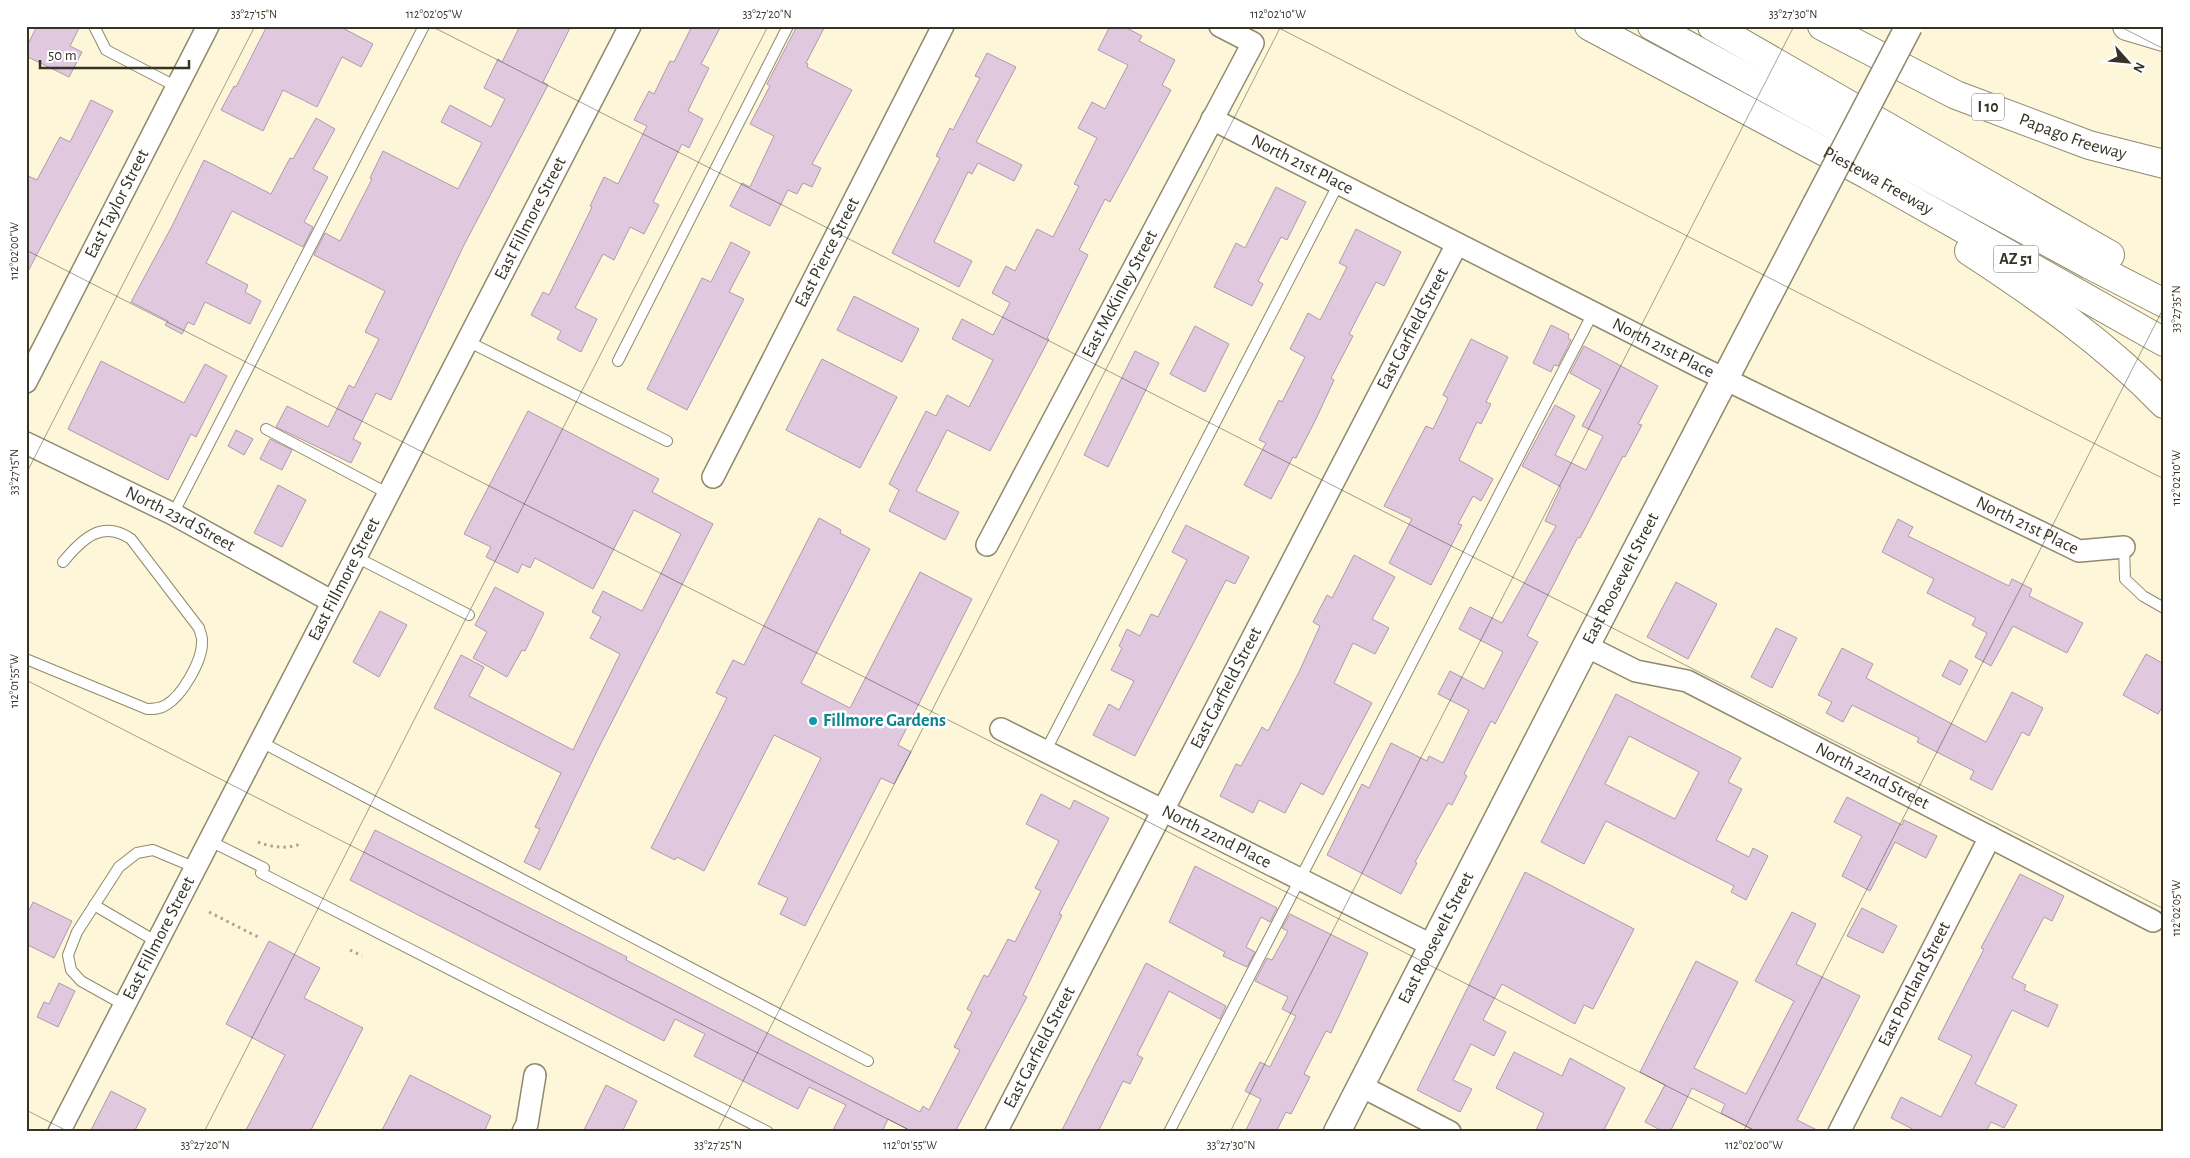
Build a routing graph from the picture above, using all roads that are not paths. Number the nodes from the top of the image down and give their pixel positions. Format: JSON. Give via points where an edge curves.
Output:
{"nodes":[{"id":1,"x":94,"y":26,"type":"edge"},
{"id":2,"x":208,"y":26,"type":"edge"},
{"id":3,"x":424,"y":26,"type":"edge"},
{"id":4,"x":630,"y":26,"type":"edge"},
{"id":5,"x":788,"y":26,"type":"edge"},
{"id":6,"x":943,"y":26,"type":"edge"},
{"id":7,"x":1220,"y":26,"type":"edge"},
{"id":8,"x":1589,"y":26,"type":"edge"},
{"id":9,"x":1652,"y":26,"type":"edge"},
{"id":10,"x":1712,"y":26,"type":"edge"},
{"id":11,"x":1822,"y":26,"type":"edge"},
{"id":12,"x":1909,"y":26,"type":"edge"},
{"id":13,"x":2127,"y":26,"type":"edge"},
{"id":14,"x":2164,"y":37,"type":"edge"},
{"id":15,"x":177,"y":87,"type":"junction"},
{"id":16,"x":1212,"y":118,"type":"junction"},
{"id":17,"x":2164,"y":164,"type":"edge"},
{"id":18,"x":1868,"y":175,"type":"junction"},
{"id":19,"x":1339,"y":183,"type":"junction"},
{"id":20,"x":1458,"y":244,"type":"junction"},
{"id":21,"x":2164,"y":286,"type":"edge"},
{"id":22,"x":2164,"y":303,"type":"edge"},
{"id":23,"x":1594,"y":311,"type":"junction"},
{"id":24,"x":467,"y":341,"type":"junction"},
{"id":25,"x":2164,"y":342,"type":"edge"},
{"id":26,"x":618,"y":361,"type":"dead end"},
{"id":27,"x":1726,"y":378,"type":"junction"},
{"id":28,"x":26,"y":382,"type":"edge"},
{"id":29,"x":2164,"y":404,"type":"edge"},
{"id":30,"x":266,"y":430,"type":"dead end"},
{"id":31,"x":666,"y":441,"type":"dead end"},
{"id":32,"x":26,"y":443,"type":"edge"},
{"id":33,"x":713,"y":477,"type":"dead end"},
{"id":34,"x":389,"y":494,"type":"junction"},
{"id":35,"x":172,"y":514,"type":"junction"},
{"id":36,"x":987,"y":545,"type":"dead end"},
{"id":37,"x":2124,"y":547,"type":"joint"},
{"id":38,"x":356,"y":557,"type":"junction"},
{"id":39,"x":63,"y":562,"type":"dead end"},
{"id":40,"x":333,"y":602,"type":"junction"},
{"id":41,"x":2164,"y":608,"type":"edge"},
{"id":42,"x":469,"y":615,"type":"dead end"},
{"id":43,"x":1586,"y":646,"type":"junction"},
{"id":44,"x":26,"y":659,"type":"edge"},
{"id":45,"x":1001,"y":729,"type":"dead end"},
{"id":46,"x":261,"y":742,"type":"junction"},
{"id":47,"x":1045,"y":752,"type":"junction"},
{"id":48,"x":1162,"y":811,"type":"junction"},
{"id":49,"x":1990,"y":836,"type":"junction"},
{"id":50,"x":210,"y":840,"type":"junction"},
{"id":51,"x":196,"y":868,"type":"junction"},
{"id":52,"x":1300,"y":879,"type":"junction"},
{"id":53,"x":94,"y":905,"type":"junction"},
{"id":54,"x":2153,"y":920,"type":"dead end"},
{"id":55,"x":157,"y":942,"type":"junction"},
{"id":56,"x":1433,"y":946,"type":"junction"},
{"id":57,"x":124,"y":1005,"type":"junction"},
{"id":58,"x":868,"y":1061,"type":"dead end"},
{"id":59,"x":535,"y":1075,"type":"dead end"},
{"id":60,"x":1361,"y":1086,"type":"junction"},
{"id":61,"x":58,"y":1132,"type":"edge"},
{"id":62,"x":523,"y":1132,"type":"edge"},
{"id":63,"x":768,"y":1132,"type":"edge"},
{"id":64,"x":996,"y":1132,"type":"edge"},
{"id":65,"x":1169,"y":1132,"type":"edge"},
{"id":66,"x":1337,"y":1132,"type":"edge"},
{"id":67,"x":1450,"y":1132,"type":"edge"},
{"id":68,"x":1839,"y":1132,"type":"edge"}],
"edges":[{"from":1,"to":15,"type":"lane","via":[[106,50]]},
{"from":2,"to":15,"type":"street","name":"East Taylor Street"},
{"from":3,"to":35,"type":"lane"},
{"from":4,"to":24,"type":"street","name":"East Fillmore Street"},
{"from":5,"to":26,"type":"lane"},
{"from":6,"to":33,"type":"street","name":"East Pierce Street"},
{"from":7,"to":16,"type":"street","name":"East McKinley Street","via":[[1253,43]]},
{"from":8,"to":18,"type":"highway","name":"Piestewa Freeway","number":"AZ 51"},
{"from":9,"to":22,"type":"highway"},
{"from":10,"to":21,"type":"highway"},
{"from":11,"to":17,"type":"highway","name":"Papago Freeway","number":"I 10","via":[[1956,96],[2089,145]]},
{"from":12,"to":27,"type":"street","name":"East Roosevelt Street","bridge":true},
{"from":13,"to":14,"type":"highway"},
{"from":15,"to":28,"type":"street","name":"East Taylor Street"},
{"from":16,"to":19,"type":"street","name":"North 21st Place"},
{"from":16,"to":36,"type":"street","name":"East McKinley Street"},
{"from":18,"to":25,"type":"highway","name":"Piestewa Freeway","number":"AZ 51"},
{"from":18,"to":29,"type":"highway","via":[[1954,241],[2068,320]]},
{"from":19,"to":20,"type":"street","name":"North 21st Place"},
{"from":19,"to":47,"type":"lane"},
{"from":20,"to":23,"type":"street","name":"North 21st Place"},
{"from":20,"to":48,"type":"street","name":"East Garfield Street"},
{"from":23,"to":27,"type":"street","name":"North 21st Place"},
{"from":23,"to":52,"type":"lane"},
{"from":24,"to":31,"type":"lane"},
{"from":24,"to":34,"type":"street","name":"East Fillmore Street"},
{"from":27,"to":37,"type":"street","name":"North 21st Place","via":[[2079,551]]},
{"from":27,"to":43,"type":"street","name":"East Roosevelt Street"},
{"from":30,"to":34,"type":"lane"},
{"from":32,"to":35,"type":"street","name":"North 23rd Street"},
{"from":34,"to":38,"type":"street","name":"East Fillmore Street"},
{"from":35,"to":40,"type":"street","name":"North 23rd Street"},
{"from":37,"to":41,"type":"lane","via":[[2125,579],[2143,596]]},
{"from":38,"to":40,"type":"street","name":"East Fillmore Street"},
{"from":38,"to":42,"type":"lane"},
{"from":39,"to":44,"type":"lane","via":[[82,540],[99,532],[121,532],[131,539],[199,628],[203,641],[194,669],[166,705],[147,709]]},
{"from":40,"to":46,"type":"street","name":"East Fillmore Street"},
{"from":43,"to":49,"type":"street","name":"North 22nd Street","via":[[1636,671],[1687,681]]},
{"from":43,"to":56,"type":"street","name":"East Roosevelt Street"},
{"from":45,"to":47,"type":"street","name":"North 22nd Place"},
{"from":46,"to":50,"type":"street","name":"East Fillmore Street"},
{"from":46,"to":58,"type":"lane"},
{"from":47,"to":48,"type":"street","name":"North 22nd Place"},
{"from":48,"to":52,"type":"street","name":"North 22nd Place"},
{"from":48,"to":64,"type":"street","name":"East Garfield Street"},
{"from":49,"to":54,"type":"street","name":"North 22nd Street"},
{"from":49,"to":68,"type":"street","name":"East Portland Street"},
{"from":50,"to":51,"type":"street","name":"East Fillmore Street"},
{"from":50,"to":63,"type":"lane"},
{"from":51,"to":53,"type":"lane","via":[[153,850],[137,854],[119,867]]},
{"from":51,"to":55,"type":"street","name":"East Fillmore Street"},
{"from":52,"to":56,"type":"street","name":"North 22nd Place"},
{"from":52,"to":65,"type":"lane"},
{"from":53,"to":55,"type":"lane"},
{"from":53,"to":57,"type":"lane","via":[[77,932],[68,955],[71,970],[81,981]]},
{"from":55,"to":57,"type":"street","name":"East Fillmore Street"},
{"from":56,"to":60,"type":"street","name":"East Roosevelt Street"},
{"from":57,"to":61,"type":"street","name":"East Fillmore Street"},
{"from":59,"to":62,"type":"street"},
{"from":60,"to":66,"type":"street","name":"East Roosevelt Street"},
{"from":60,"to":67,"type":"street"}]}
